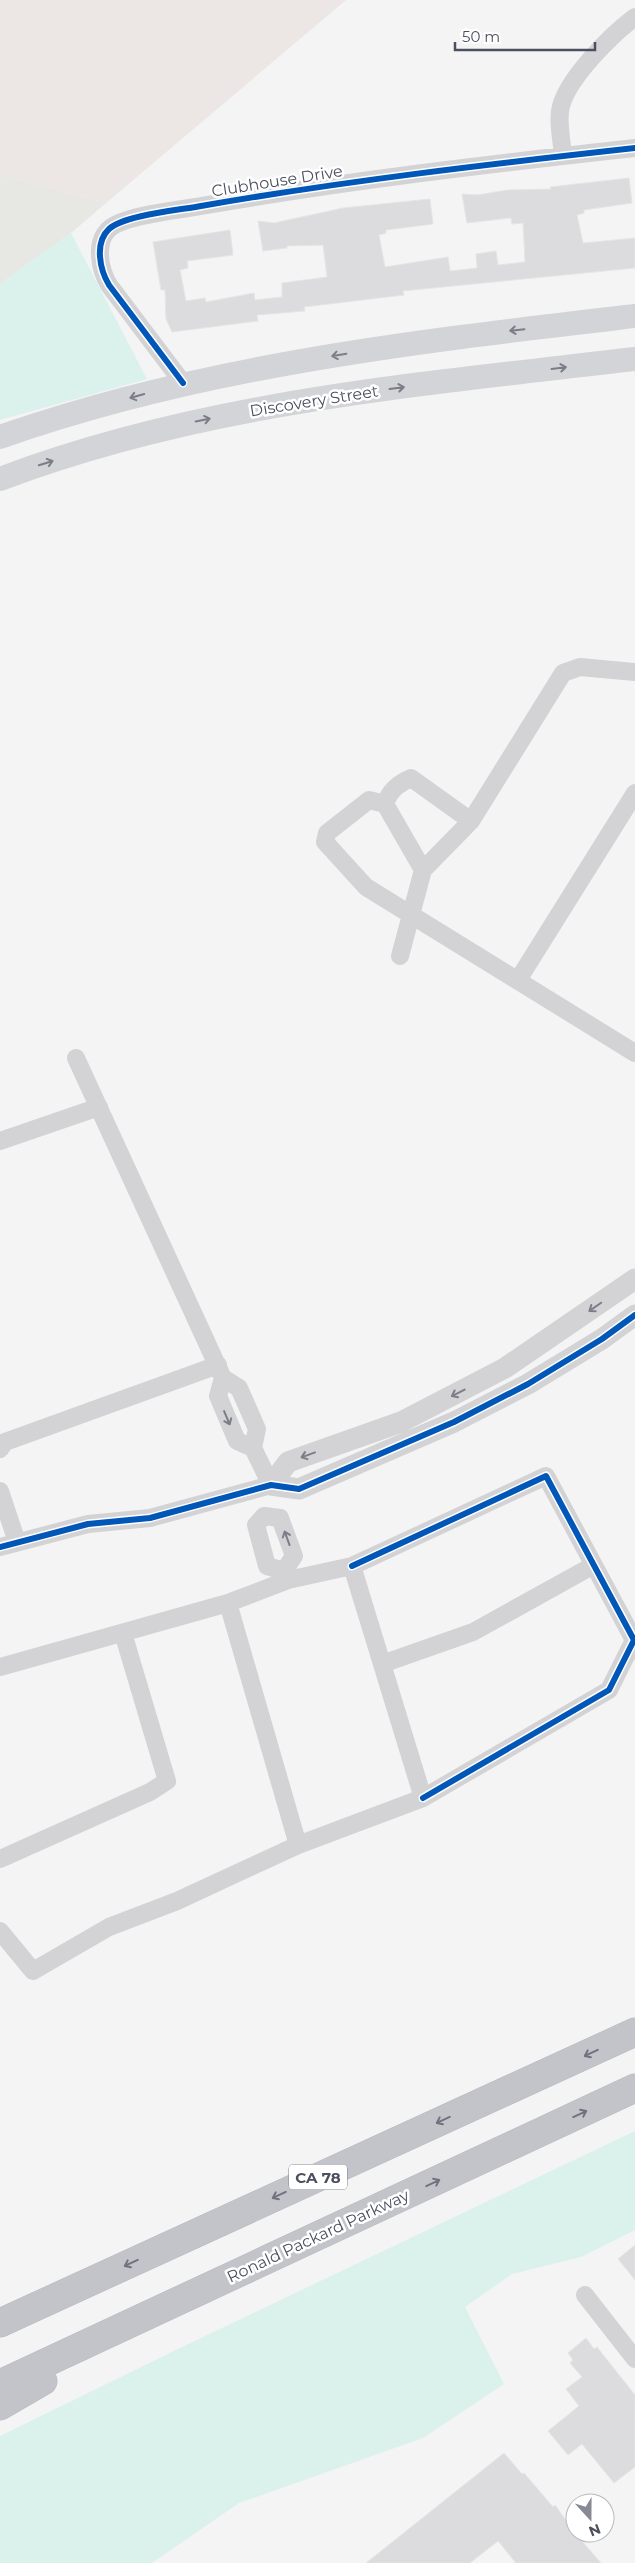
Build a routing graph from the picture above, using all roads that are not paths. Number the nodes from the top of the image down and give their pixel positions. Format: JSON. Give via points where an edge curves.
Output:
{"nodes":[{"id":1,"x":635,"y":17,"type":"edge"},
{"id":2,"x":635,"y":148,"type":"edge"},
{"id":3,"x":563,"y":156,"type":"junction"},
{"id":4,"x":635,"y":316,"type":"edge"},
{"id":5,"x":635,"y":359,"type":"edge"},
{"id":6,"x":183,"y":383,"type":"junction"},
{"id":7,"x":0,"y":437,"type":"edge"},
{"id":8,"x":0,"y":479,"type":"edge"},
{"id":9,"x":635,"y":672,"type":"edge"},
{"id":10,"x":635,"y":793,"type":"edge"},
{"id":11,"x":385,"y":804,"type":"junction"},
{"id":12,"x":471,"y":821,"type":"junction"},
{"id":13,"x":423,"y":870,"type":"junction"},
{"id":14,"x":409,"y":915,"type":"junction"},
{"id":15,"x":400,"y":956,"type":"dead end"},
{"id":16,"x":518,"y":980,"type":"junction"},
{"id":17,"x":635,"y":1053,"type":"edge"},
{"id":18,"x":76,"y":1058,"type":"dead end"},
{"id":19,"x":99,"y":1108,"type":"junction"},
{"id":20,"x":0,"y":1141,"type":"edge"},
{"id":21,"x":635,"y":1279,"type":"edge"},
{"id":22,"x":635,"y":1315,"type":"edge"},
{"id":23,"x":220,"y":1372,"type":"junction"},
{"id":24,"x":0,"y":1449,"type":"edge"},
{"id":25,"x":263,"y":1487,"type":"junction"},
{"id":26,"x":0,"y":1491,"type":"edge"},
{"id":27,"x":264,"y":1516,"type":"junction"},
{"id":28,"x":8,"y":1544,"type":"edge"},
{"id":29,"x":594,"y":1565,"type":"junction"},
{"id":30,"x":352,"y":1566,"type":"junction"},
{"id":31,"x":286,"y":1576,"type":"junction"},
{"id":32,"x":228,"y":1603,"type":"junction"},
{"id":33,"x":123,"y":1633,"type":"junction"},
{"id":34,"x":382,"y":1664,"type":"junction"},
{"id":35,"x":0,"y":1667,"type":"edge"},
{"id":36,"x":423,"y":1798,"type":"junction"},
{"id":37,"x":298,"y":1845,"type":"junction"},
{"id":38,"x":0,"y":1859,"type":"edge"},
{"id":39,"x":0,"y":1932,"type":"edge"},
{"id":40,"x":635,"y":2032,"type":"edge"},
{"id":41,"x":635,"y":2088,"type":"edge"},
{"id":42,"x":198,"y":2292,"type":"junction"},
{"id":43,"x":585,"y":2295,"type":"dead end"},
{"id":44,"x":0,"y":2322,"type":"edge"},
{"id":45,"x":635,"y":2359,"type":"edge"},
{"id":46,"x":0,"y":2384,"type":"edge"},
{"id":47,"x":0,"y":2406,"type":"edge"}],
"edges":[{"from":1,"to":3,"type":"street","via":[[616,32],[570,85],[561,107]]},
{"from":2,"to":3,"type":"street","name":"Clubhouse Drive"},
{"from":3,"to":6,"type":"street","name":"Clubhouse Drive","via":[[240,199],[132,218],[109,229],[100,246],[101,270]]},
{"from":4,"to":6,"type":"main road","one_way":true,"via":[[433,339]]},
{"from":8,"to":5,"type":"main road","name":"Discovery Street","one_way":true,"via":[[121,440],[298,401]]},
{"from":6,"to":7,"type":"main road","one_way":true},
{"from":9,"to":12,"type":"street","via":[[580,667],[563,673]]},
{"from":10,"to":16,"type":"street"},
{"from":11,"to":12,"type":"street","via":[[388,793],[412,778]]},
{"from":11,"to":13,"type":"street"},
{"from":11,"to":14,"type":"street","via":[[370,800],[326,833],[325,842],[366,887]]},
{"from":12,"to":13,"type":"street"},
{"from":13,"to":14,"type":"street"},
{"from":14,"to":15,"type":"street"},
{"from":14,"to":16,"type":"street"},
{"from":16,"to":17,"type":"street"},
{"from":18,"to":19,"type":"street"},
{"from":19,"to":20,"type":"street"},
{"from":19,"to":23,"type":"street"},
{"from":21,"to":25,"type":"street","one_way":true,"via":[[505,1368],[401,1422],[288,1462]]},
{"from":22,"to":25,"type":"street","via":[[528,1384],[454,1422],[299,1489]]},
{"from":23,"to":24,"type":"street","via":[[5,1442]]},
{"from":23,"to":25,"type":"street","via":[[218,1396],[237,1441],[253,1448]]},
{"from":25,"to":27,"type":"street"},
{"from":25,"to":28,"type":"street","via":[[150,1518],[88,1524]]},
{"from":26,"to":28,"type":"street"},
{"from":27,"to":31,"type":"street","via":[[256,1525],[267,1566]]},
{"from":31,"to":27,"type":"street","one_way":true,"via":[[294,1556],[283,1525],[280,1518]]},
{"from":29,"to":30,"type":"street","via":[[546,1476]]},
{"from":29,"to":34,"type":"street","via":[[473,1632]]},
{"from":29,"to":36,"type":"street","via":[[634,1640],[609,1690]]},
{"from":30,"to":31,"type":"street"},
{"from":30,"to":34,"type":"street"},
{"from":31,"to":32,"type":"street"},
{"from":32,"to":33,"type":"street"},
{"from":32,"to":37,"type":"street"},
{"from":33,"to":35,"type":"street"},
{"from":33,"to":38,"type":"street","via":[[167,1781],[150,1792]]},
{"from":34,"to":36,"type":"street"},
{"from":36,"to":37,"type":"street"},
{"from":37,"to":39,"type":"street","via":[[177,1901],[109,1927],[33,1971]]},
{"from":40,"to":44,"type":"highway","number":"CA 78","one_way":true},
{"from":42,"to":41,"type":"highway","name":"Ronald Packard Parkway","one_way":true},
{"from":42,"to":46,"type":"highway","name":"Ronald Packard Parkway"},
{"from":42,"to":47,"type":"highway"},
{"from":43,"to":45,"type":"street"}]}
